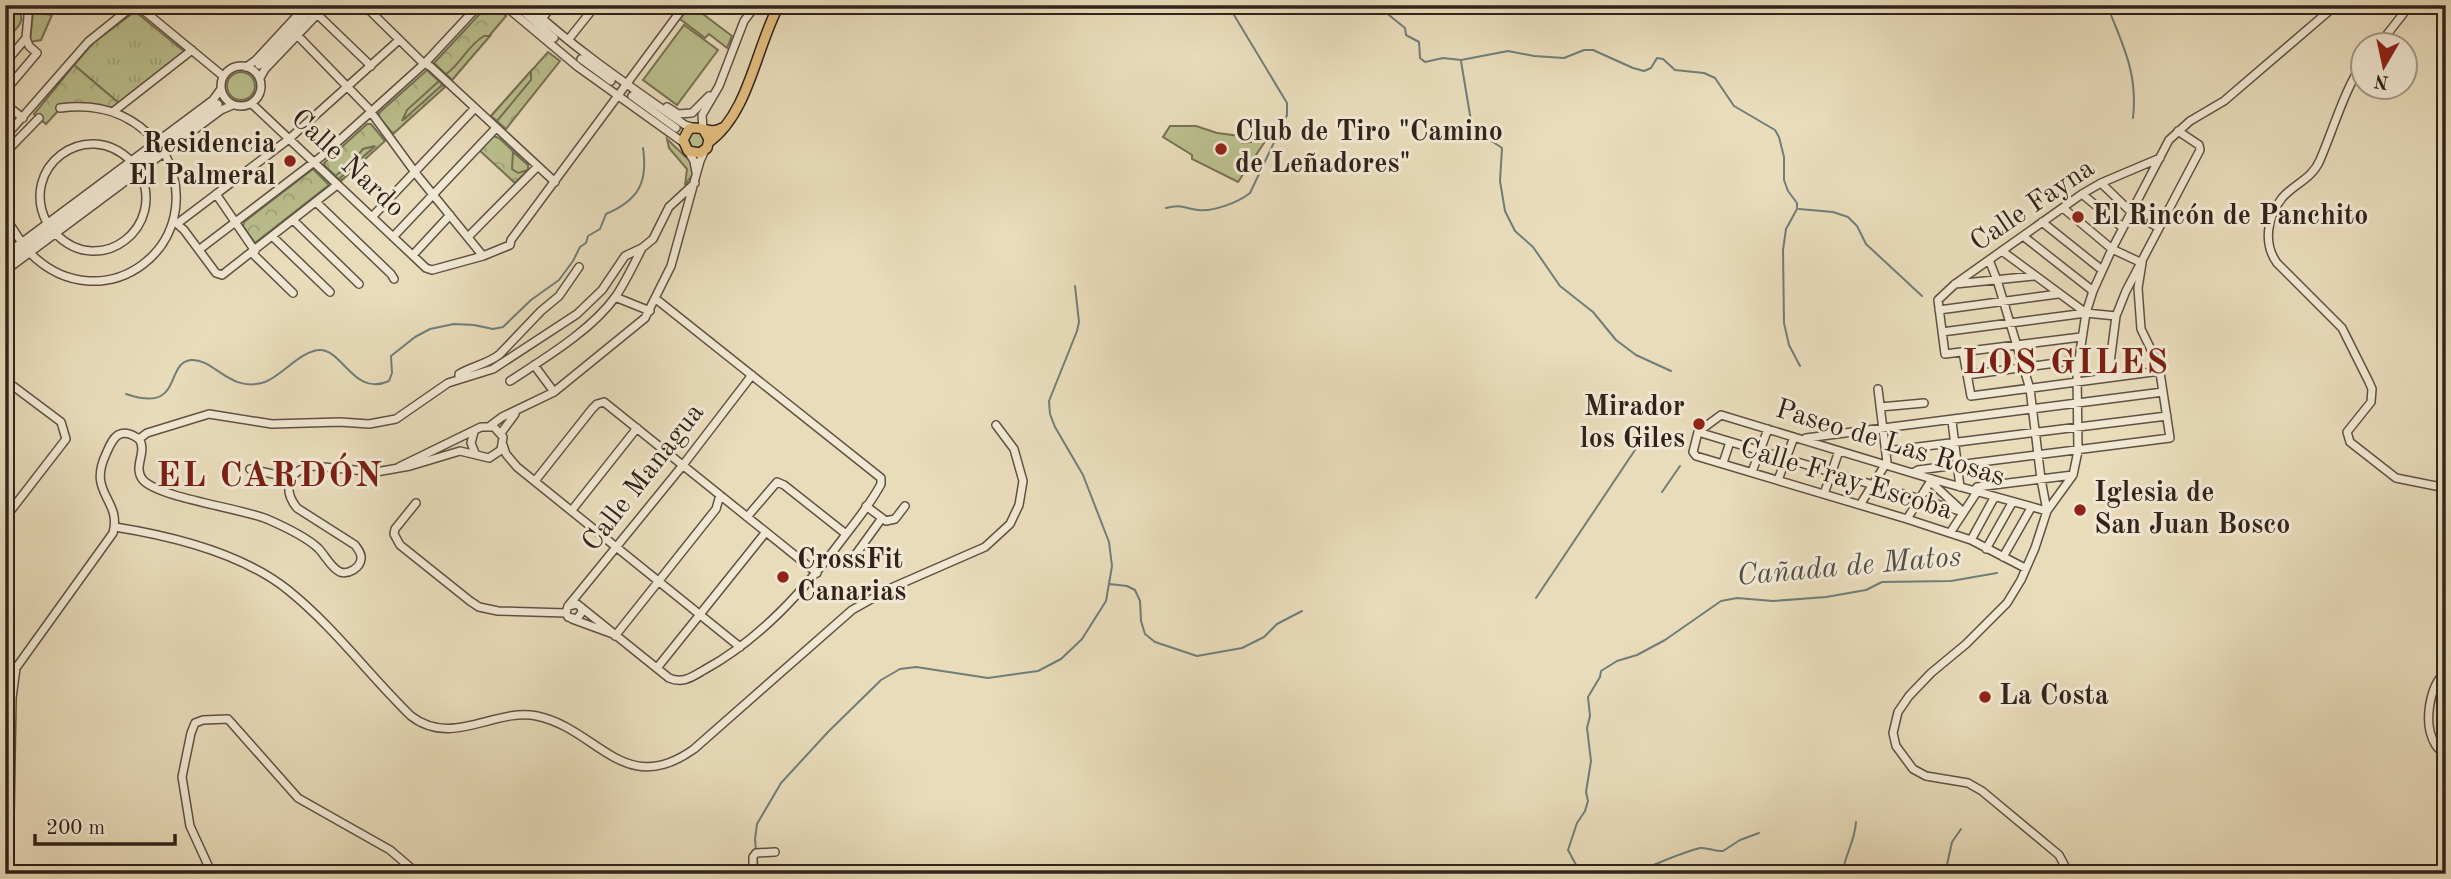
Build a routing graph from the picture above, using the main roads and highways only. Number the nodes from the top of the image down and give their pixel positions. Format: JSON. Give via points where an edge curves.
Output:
{"nodes":[{"id":1,"x":779,"y":5,"type":"edge"},
{"id":2,"x":725,"y":125,"type":"junction"},
{"id":3,"x":698,"y":128,"type":"junction"},
{"id":4,"x":708,"y":146,"type":"junction"}],
"edges":[{"from":1,"to":2,"type":"main road","via":[[740,103]]},
{"from":2,"to":3,"type":"main road","via":[[715,132]]},
{"from":2,"to":4,"type":"main road"},
{"from":3,"to":4,"type":"main road","via":[[708,135]]},
{"from":3,"to":4,"type":"main road","via":[[684,136],[686,147],[696,154]]}]}
